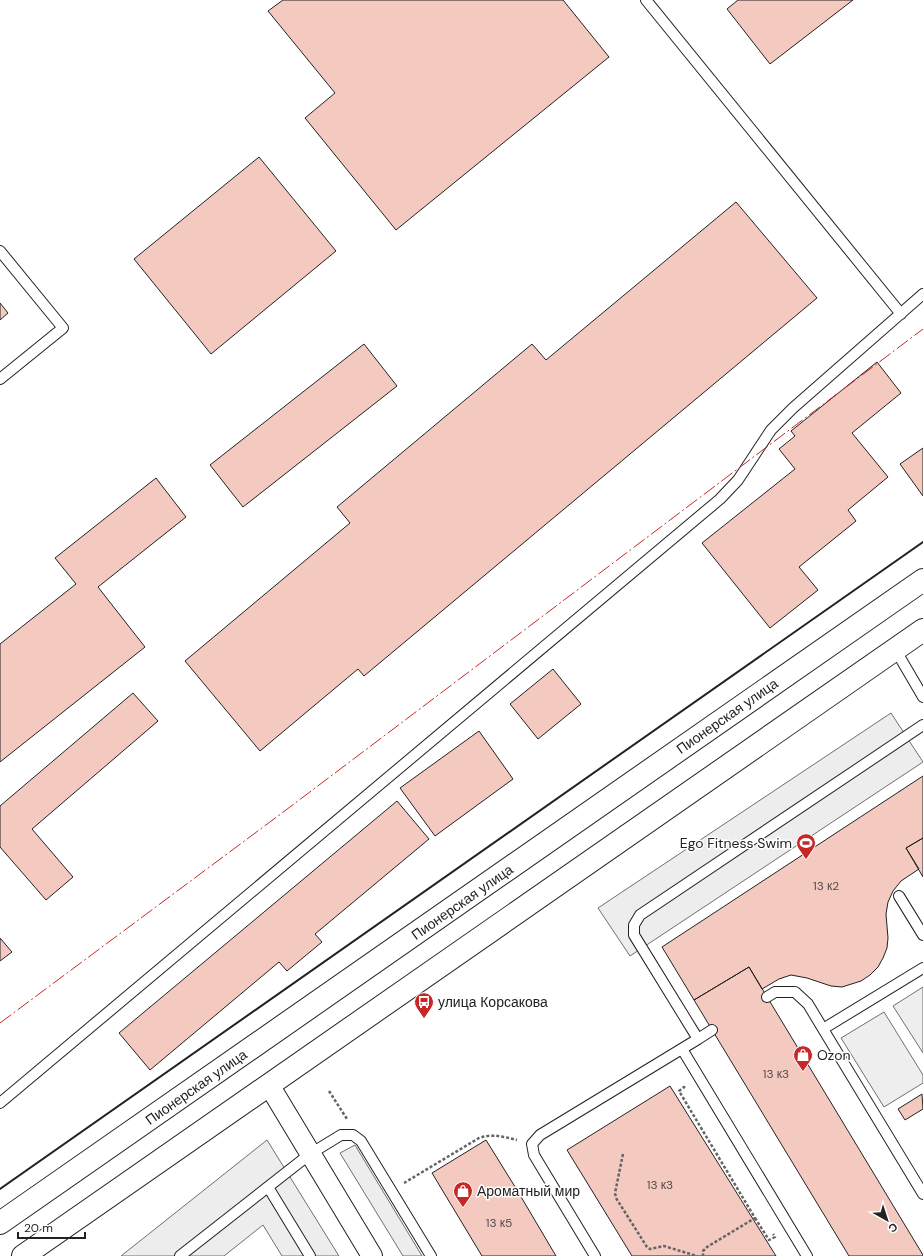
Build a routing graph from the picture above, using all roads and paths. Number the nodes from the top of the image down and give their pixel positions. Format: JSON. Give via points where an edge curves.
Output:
{"nodes":[{"id":1,"x":646,"y":0,"type":"edge"},
{"id":2,"x":0,"y":251,"type":"edge"},
{"id":3,"x":923,"y":294,"type":"edge"},
{"id":4,"x":901,"y":314,"type":"junction"},
{"id":5,"x":0,"y":379,"type":"edge"},
{"id":6,"x":923,"y":580,"type":"edge"},
{"id":7,"x":923,"y":630,"type":"edge"},
{"id":8,"x":894,"y":650,"type":"junction"},
{"id":9,"x":923,"y":697,"type":"edge"},
{"id":10,"x":923,"y":725,"type":"edge"},
{"id":11,"x":899,"y":896,"type":"dead end"},
{"id":12,"x":923,"y":935,"type":"edge"},
{"id":13,"x":923,"y":968,"type":"edge"},
{"id":14,"x":767,"y":997,"type":"dead end"},
{"id":15,"x":823,"y":1029,"type":"junction"},
{"id":16,"x":712,"y":1030,"type":"dead end"},
{"id":17,"x":698,"y":1039,"type":"junction"},
{"id":18,"x":682,"y":1049,"type":"junction"},
{"id":19,"x":269,"y":1085,"type":"junction"},
{"id":20,"x":329,"y":1091,"type":"dead end"},
{"id":21,"x":688,"y":1094,"type":"dead end"},
{"id":22,"x":0,"y":1102,"type":"edge"},
{"id":23,"x":352,"y":1135,"type":"junction"},
{"id":24,"x":532,"y":1144,"type":"junction"},
{"id":25,"x":310,"y":1154,"type":"junction"},
{"id":26,"x":623,"y":1154,"type":"dead end"},
{"id":27,"x":268,"y":1187,"type":"junction"},
{"id":28,"x":392,"y":1191,"type":"junction"},
{"id":29,"x":923,"y":1194,"type":"edge"},
{"id":30,"x":755,"y":1218,"type":"junction"},
{"id":31,"x":0,"y":1223,"type":"edge"},
{"id":32,"x":771,"y":1231,"type":"dead end"},
{"id":33,"x":23,"y":1256,"type":"edge"},
{"id":34,"x":180,"y":1256,"type":"edge"},
{"id":35,"x":310,"y":1256,"type":"edge"},
{"id":36,"x":372,"y":1256,"type":"edge"},
{"id":37,"x":431,"y":1256,"type":"edge"},
{"id":38,"x":595,"y":1256,"type":"edge"},
{"id":39,"x":697,"y":1256,"type":"edge"},
{"id":40,"x":703,"y":1256,"type":"edge"},
{"id":41,"x":807,"y":1256,"type":"edge"}],
"edges":[{"from":1,"to":4,"type":"lane"},
{"from":2,"to":5,"type":"lane","via":[[63,328]]},
{"from":3,"to":4,"type":"lane"},
{"from":4,"to":22,"type":"lane","via":[[793,408],[772,430],[738,480],[720,499]]},
{"from":6,"to":31,"type":"main road","name":"Пионерская улица"},
{"from":7,"to":8,"type":"main road"},
{"from":8,"to":9,"type":"lane"},
{"from":8,"to":19,"type":"main road"},
{"from":10,"to":17,"type":"lane","via":[[640,915],[634,924],[634,935]]},
{"from":11,"to":12,"type":"lane"},
{"from":13,"to":15,"type":"lane"},
{"from":14,"to":15,"type":"lane","via":[[775,992],[795,992],[808,1004]]},
{"from":15,"to":29,"type":"lane"},
{"from":16,"to":17,"type":"lane"},
{"from":17,"to":18,"type":"lane"},
{"from":18,"to":24,"type":"lane","via":[[540,1135]]},
{"from":18,"to":41,"type":"lane"},
{"from":19,"to":25,"type":"street"},
{"from":19,"to":33,"type":"main road"},
{"from":20,"to":23,"type":"path","via":[[351,1124]]},
{"from":21,"to":30,"type":"path","via":[[684,1087],[679,1091]]},
{"from":23,"to":25,"type":"lane","via":[[341,1135]]},
{"from":23,"to":28,"type":"lane","via":[[361,1141]]},
{"from":24,"to":28,"type":"path","via":[[487,1135]]},
{"from":24,"to":38,"type":"lane","via":[[534,1155]]},
{"from":25,"to":27,"type":"lane"},
{"from":25,"to":36,"type":"street"},
{"from":26,"to":39,"type":"path","via":[[616,1198],[647,1247],[650,1249],[664,1246]]},
{"from":27,"to":34,"type":"lane"},
{"from":27,"to":35,"type":"lane"},
{"from":28,"to":37,"type":"lane"},
{"from":30,"to":32,"type":"path","via":[[769,1240],[775,1237]]},
{"from":30,"to":40,"type":"path","via":[[707,1247],[703,1251]]}]}
